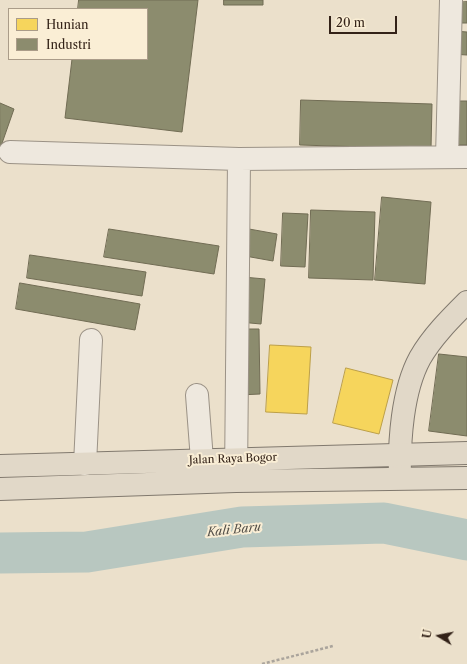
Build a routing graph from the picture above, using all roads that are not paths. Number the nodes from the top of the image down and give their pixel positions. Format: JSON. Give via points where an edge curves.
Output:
{"nodes":[{"id":1,"x":451,"y":0,"type":"edge"},
{"id":2,"x":10,"y":152,"type":"dead end"},
{"id":3,"x":457,"y":157,"type":"edge"},
{"id":4,"x":239,"y":159,"type":"junction"},
{"id":5,"x":467,"y":302,"type":"edge"},
{"id":6,"x":91,"y":340,"type":"dead end"},
{"id":7,"x":197,"y":395,"type":"dead end"},
{"id":8,"x":467,"y":453,"type":"edge"},
{"id":9,"x":400,"y":454,"type":"junction"},
{"id":10,"x":235,"y":459,"type":"junction"},
{"id":11,"x":202,"y":460,"type":"junction"},
{"id":12,"x":84,"y":464,"type":"junction"},
{"id":13,"x":0,"y":466,"type":"edge"},
{"id":14,"x":400,"y":478,"type":"junction"},
{"id":15,"x":467,"y":478,"type":"edge"},
{"id":16,"x":236,"y":481,"type":"junction"},
{"id":17,"x":0,"y":489,"type":"edge"}],
"edges":[{"from":1,"to":3,"type":"lane"},
{"from":2,"to":4,"type":"lane"},
{"from":3,"to":4,"type":"lane"},
{"from":4,"to":10,"type":"lane"},
{"from":5,"to":9,"type":"main road","via":[[438,333],[420,359],[407,394]]},
{"from":6,"to":12,"type":"lane"},
{"from":7,"to":11,"type":"lane"},
{"from":8,"to":9,"type":"main road","name":"Jalan Raya Bogor"},
{"from":9,"to":10,"type":"main road","name":"Jalan Raya Bogor"},
{"from":9,"to":14,"type":"main road"},
{"from":10,"to":11,"type":"main road","name":"Jalan Raya Bogor"},
{"from":10,"to":16,"type":"lane"},
{"from":11,"to":12,"type":"main road","name":"Jalan Raya Bogor"},
{"from":12,"to":13,"type":"main road","name":"Jalan Raya Bogor"},
{"from":14,"to":15,"type":"main road","name":"Jalan Raya Bogor"},
{"from":14,"to":16,"type":"main road","name":"Jalan Raya Bogor"},
{"from":16,"to":17,"type":"main road","name":"Jalan Raya Bogor"}]}
